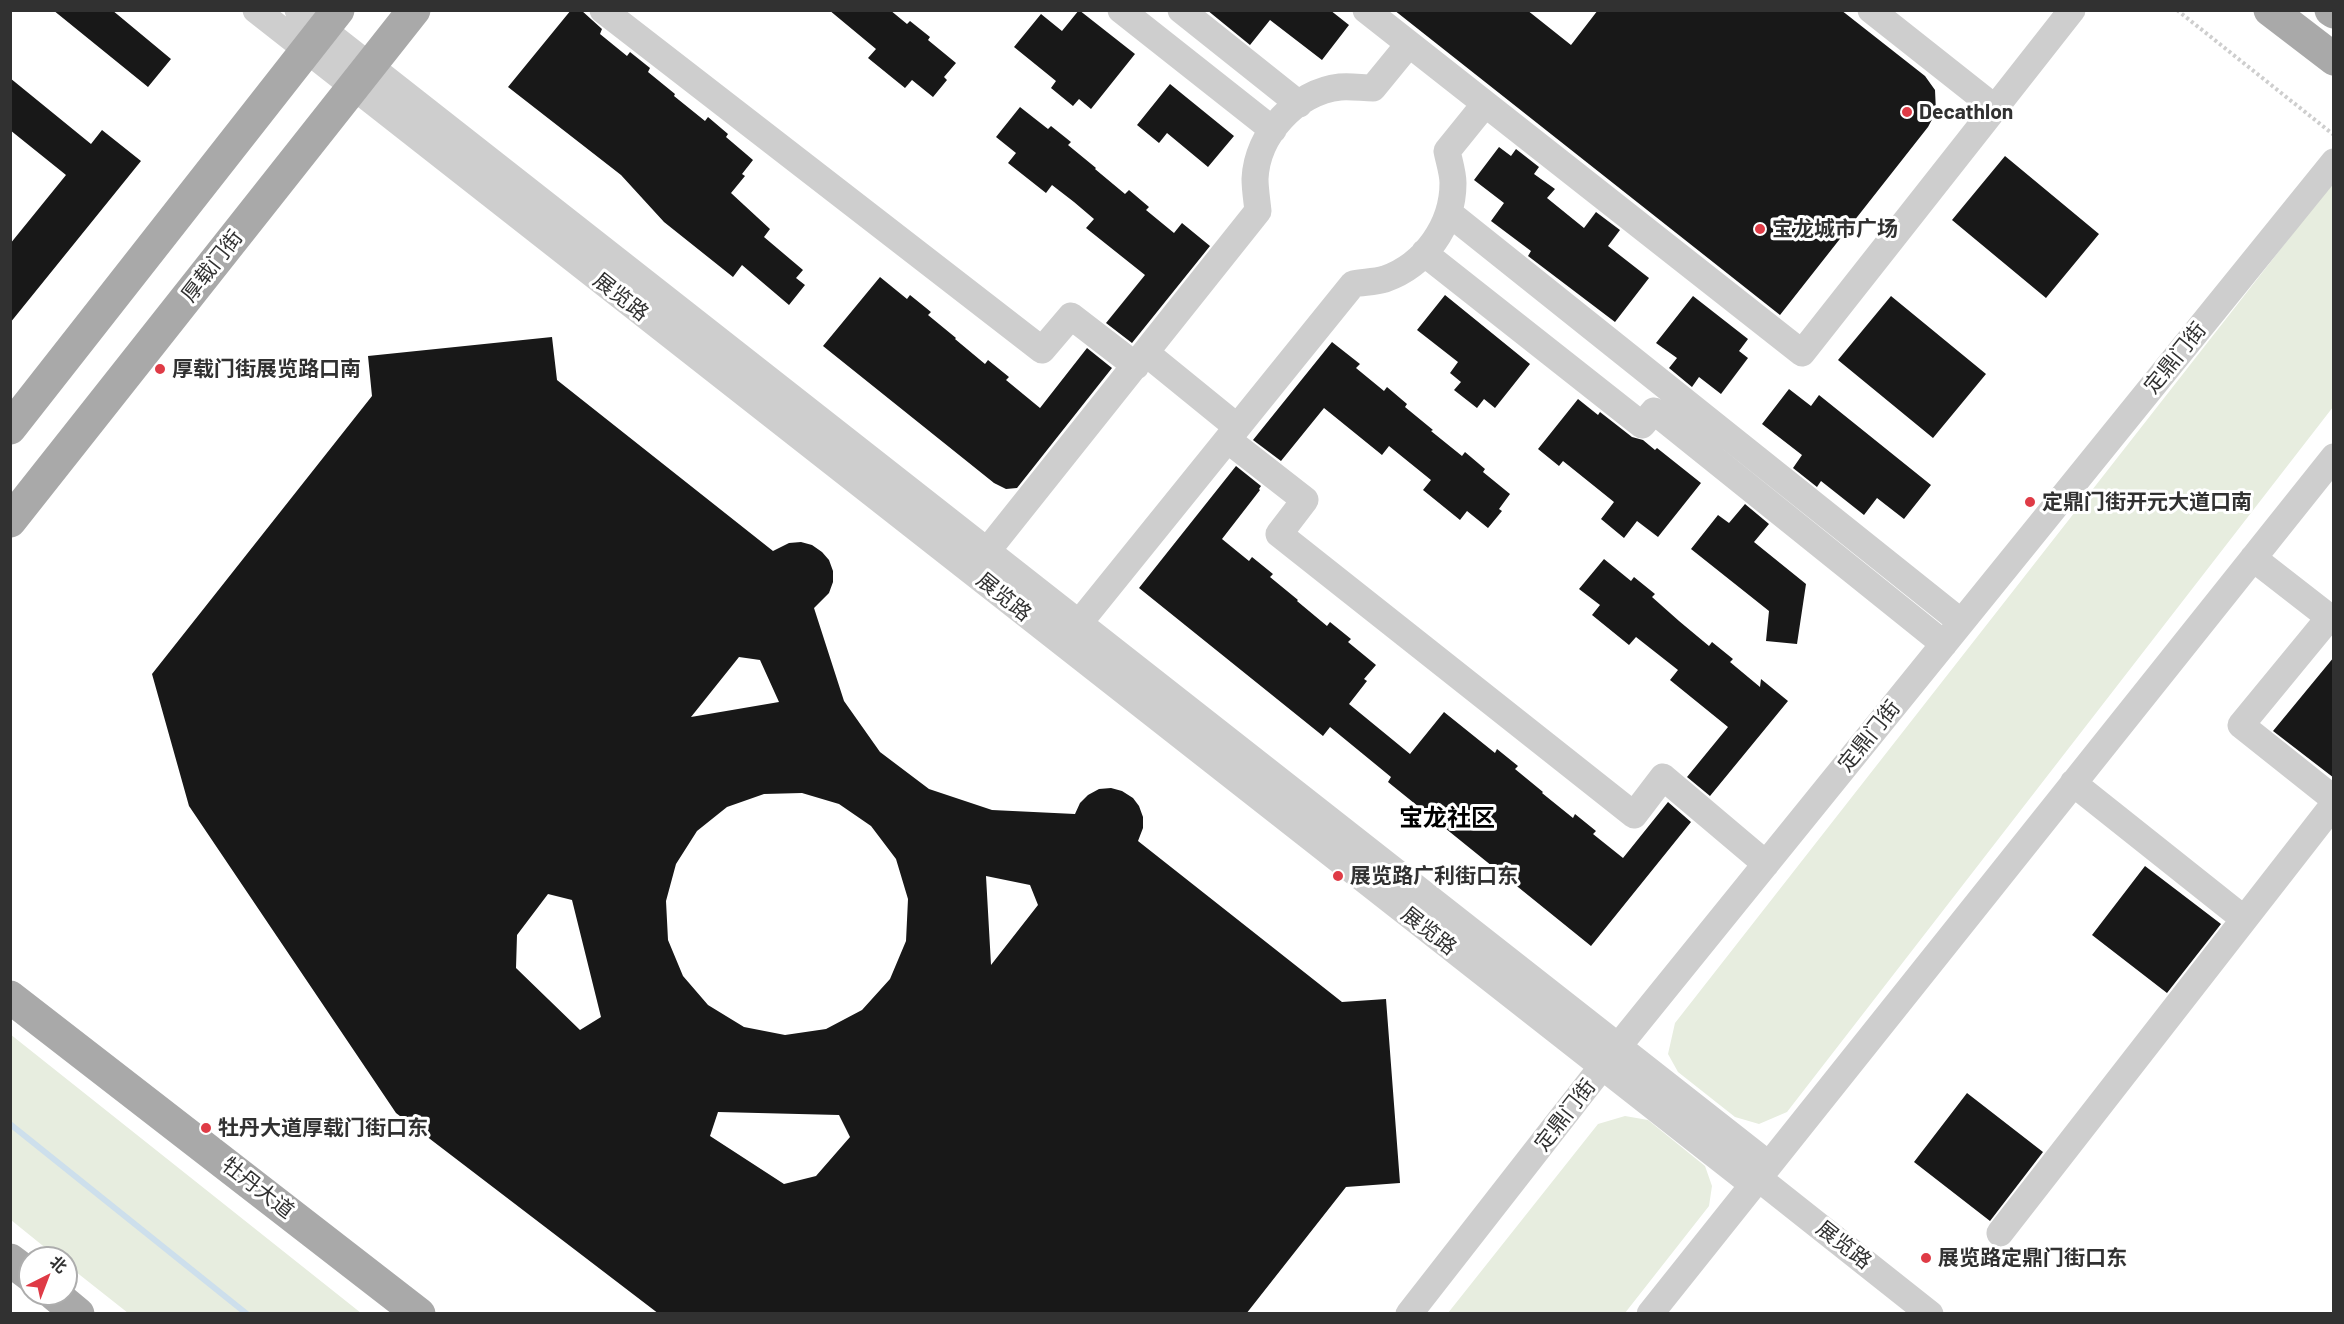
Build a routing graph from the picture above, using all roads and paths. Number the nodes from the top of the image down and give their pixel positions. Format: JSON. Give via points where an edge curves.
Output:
{"nodes":[{"id":1,"x":256,"y":10,"type":"edge"},
{"id":2,"x":414,"y":10,"type":"edge"},
{"id":3,"x":603,"y":10,"type":"edge"},
{"id":4,"x":1121,"y":10,"type":"edge"},
{"id":5,"x":1181,"y":10,"type":"edge"},
{"id":6,"x":1366,"y":10,"type":"edge"},
{"id":7,"x":1871,"y":10,"type":"edge"},
{"id":8,"x":2072,"y":10,"type":"edge"},
{"id":9,"x":2177,"y":10,"type":"edge"},
{"id":10,"x":2270,"y":10,"type":"edge"},
{"id":11,"x":316,"y":25,"type":"edge"},
{"id":12,"x":1409,"y":44,"type":"junction"},
{"id":13,"x":2334,"y":59,"type":"edge"},
{"id":14,"x":361,"y":77,"type":"junction"},
{"id":15,"x":1299,"y":104,"type":"junction"},
{"id":16,"x":1485,"y":104,"type":"junction"},
{"id":17,"x":1995,"y":108,"type":"junction"},
{"id":18,"x":1273,"y":130,"type":"junction"},
{"id":19,"x":2334,"y":135,"type":"edge"},
{"id":20,"x":2334,"y":162,"type":"edge"},
{"id":21,"x":1449,"y":213,"type":"junction"},
{"id":22,"x":1424,"y":253,"type":"junction"},
{"id":23,"x":1141,"y":360,"type":"junction"},
{"id":24,"x":10,"y":428,"type":"edge"},
{"id":25,"x":1233,"y":434,"type":"junction"},
{"id":26,"x":2334,"y":457,"type":"edge"},
{"id":27,"x":10,"y":521,"type":"edge"},
{"id":28,"x":2253,"y":558,"type":"junction"},
{"id":29,"x":980,"y":561,"type":"junction"},
{"id":30,"x":2331,"y":620,"type":"edge"},
{"id":31,"x":1961,"y":622,"type":"junction"},
{"id":32,"x":1070,"y":633,"type":"junction"},
{"id":33,"x":1944,"y":644,"type":"junction"},
{"id":34,"x":2073,"y":783,"type":"junction"},
{"id":35,"x":2334,"y":801,"type":"edge"},
{"id":36,"x":1766,"y":864,"type":"junction"},
{"id":37,"x":2244,"y":919,"type":"junction"},
{"id":38,"x":10,"y":997,"type":"edge"},
{"id":39,"x":1610,"y":1056,"type":"junction"},
{"id":40,"x":1759,"y":1175,"type":"junction"},
{"id":41,"x":2000,"y":1233,"type":"dead end"},
{"id":42,"x":419,"y":1314,"type":"edge"},
{"id":43,"x":1409,"y":1314,"type":"edge"},
{"id":44,"x":1650,"y":1314,"type":"edge"},
{"id":45,"x":1930,"y":1314,"type":"edge"}],
"edges":[{"from":1,"to":11,"type":"street","name":"展览路"},
{"from":2,"to":14,"type":"main road","name":"厚载门街"},
{"from":3,"to":23,"type":"street","via":[[1041,350],[1071,316]]},
{"from":4,"to":18,"type":"street"},
{"from":5,"to":15,"type":"street"},
{"from":6,"to":12,"type":"street"},
{"from":7,"to":17,"type":"street"},
{"from":8,"to":17,"type":"street"},
{"from":9,"to":19,"type":"path"},
{"from":10,"to":13,"type":"main road"},
{"from":11,"to":14,"type":"street","name":"展览路"},
{"from":11,"to":24,"type":"main road"},
{"from":12,"to":15,"type":"street","via":[[1373,88],[1340,87],[1308,97]]},
{"from":12,"to":16,"type":"street"},
{"from":14,"to":27,"type":"main road","name":"厚载门街"},
{"from":14,"to":29,"type":"street","name":"展览路"},
{"from":15,"to":18,"type":"street","via":[[1281,117]]},
{"from":16,"to":17,"type":"street","via":[[1802,353]]},
{"from":16,"to":21,"type":"street","via":[[1447,151],[1453,182]]},
{"from":18,"to":23,"type":"street","via":[[1263,145],[1255,178],[1258,211]]},
{"from":20,"to":31,"type":"street","name":"定鼎门街"},
{"from":21,"to":22,"type":"street","via":[[1435,242]]},
{"from":21,"to":31,"type":"street"},
{"from":22,"to":25,"type":"street","via":[[1412,265],[1384,279],[1353,284]]},
{"from":22,"to":33,"type":"street","via":[[1642,425],[1654,411]]},
{"from":23,"to":25,"type":"street"},
{"from":23,"to":29,"type":"street"},
{"from":25,"to":32,"type":"street"},
{"from":25,"to":36,"type":"street","via":[[1305,500],[1279,534],[1634,815],[1664,777]]},
{"from":26,"to":28,"type":"street"},
{"from":28,"to":30,"type":"street"},
{"from":28,"to":34,"type":"street"},
{"from":29,"to":32,"type":"street","name":"展览路"},
{"from":30,"to":35,"type":"street","via":[[2241,724]]},
{"from":31,"to":33,"type":"street","name":"定鼎门街"},
{"from":32,"to":39,"type":"street","name":"展览路"},
{"from":33,"to":36,"type":"street","name":"定鼎门街"},
{"from":34,"to":37,"type":"street"},
{"from":34,"to":40,"type":"street"},
{"from":35,"to":37,"type":"street"},
{"from":36,"to":39,"type":"street","name":"定鼎门街"},
{"from":37,"to":41,"type":"street"},
{"from":38,"to":42,"type":"main road","name":"牡丹大道"},
{"from":39,"to":40,"type":"street","name":"展览路"},
{"from":39,"to":43,"type":"street","name":"定鼎门街"},
{"from":40,"to":44,"type":"street"},
{"from":40,"to":45,"type":"street","name":"展览路"}]}
